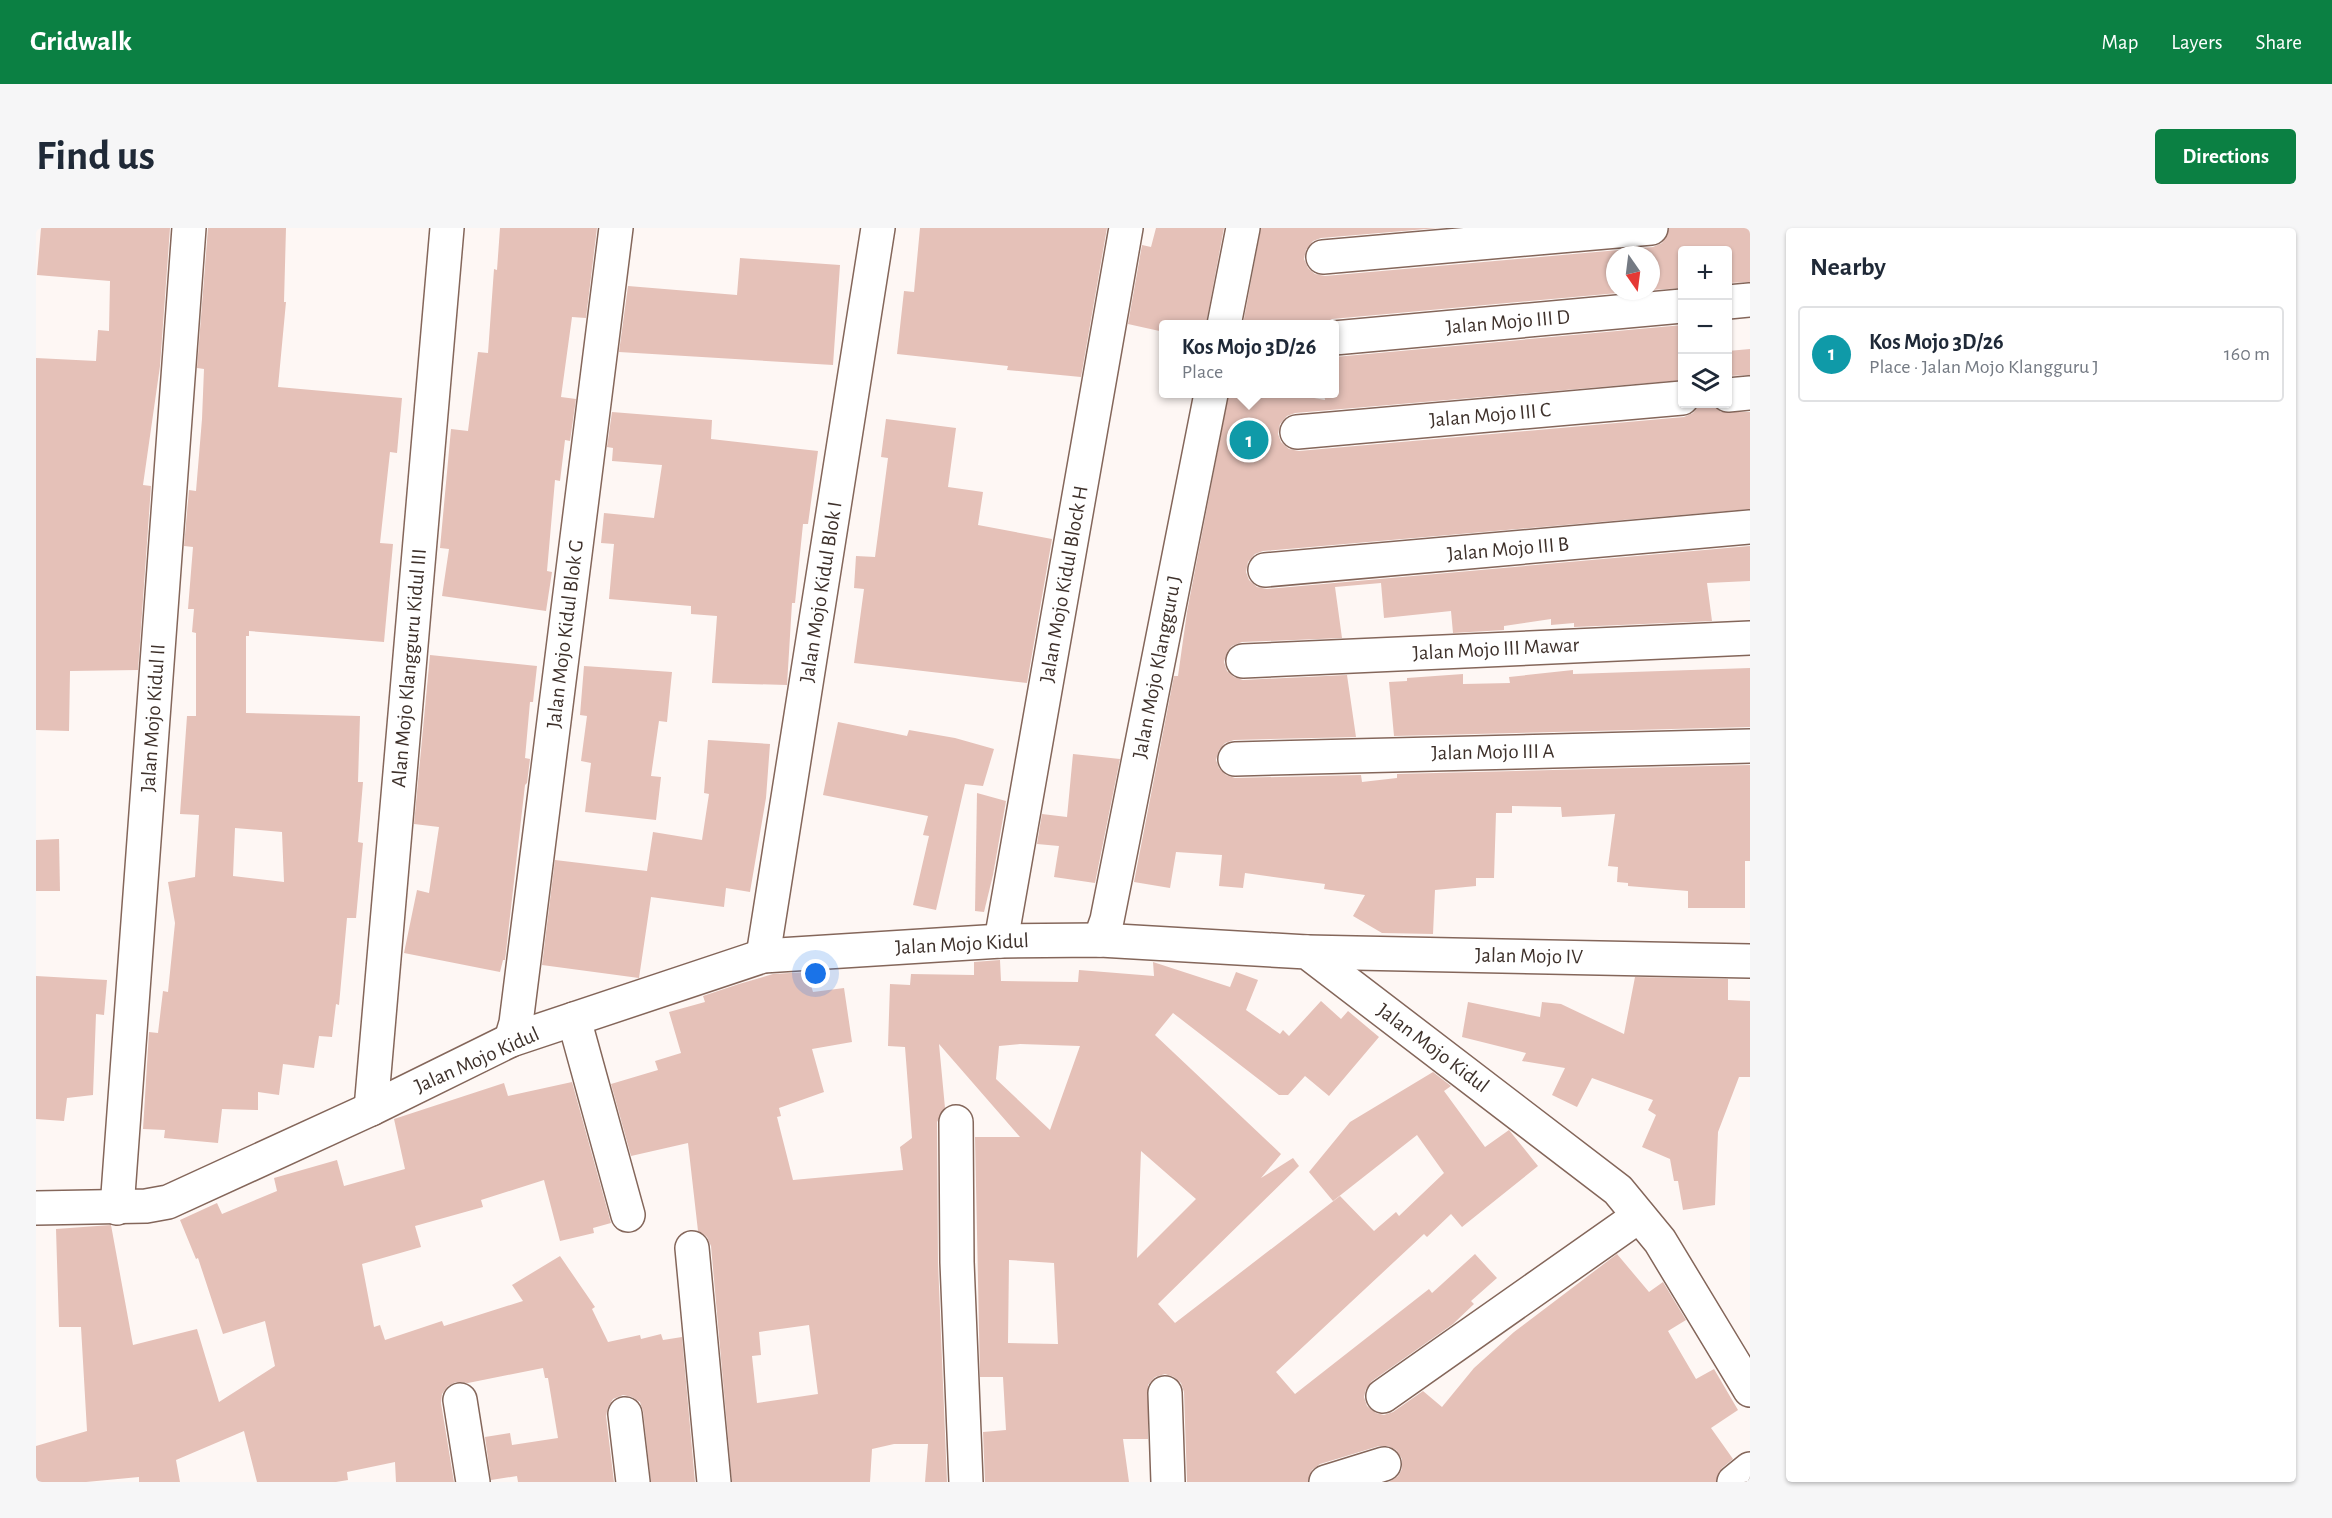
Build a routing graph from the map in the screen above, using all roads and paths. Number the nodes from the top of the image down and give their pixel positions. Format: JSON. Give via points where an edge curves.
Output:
{"nodes":[{"id":1,"x":189,"y":228,"type":"edge"},
{"id":2,"x":447,"y":228,"type":"edge"},
{"id":3,"x":616,"y":228,"type":"edge"},
{"id":4,"x":878,"y":228,"type":"edge"},
{"id":5,"x":1126,"y":228,"type":"edge"},
{"id":6,"x":1243,"y":228,"type":"edge"},
{"id":7,"x":1651,"y":228,"type":"edge"},
{"id":8,"x":1323,"y":257,"type":"dead end"},
{"id":9,"x":1750,"y":300,"type":"edge"},
{"id":10,"x":1732,"y":302,"type":"edge"},
{"id":11,"x":1678,"y":306,"type":"edge"},
{"id":12,"x":1225,"y":320,"type":"edge"},
{"id":13,"x":1339,"y":338,"type":"edge"},
{"id":14,"x":1750,"y":393,"type":"edge"},
{"id":15,"x":1732,"y":395,"type":"edge"},
{"id":16,"x":1209,"y":398,"type":"edge"},
{"id":17,"x":1678,"y":398,"type":"edge"},
{"id":18,"x":1297,"y":432,"type":"dead end"},
{"id":19,"x":1750,"y":527,"type":"edge"},
{"id":20,"x":1265,"y":570,"type":"dead end"},
{"id":21,"x":1750,"y":638,"type":"edge"},
{"id":22,"x":1243,"y":661,"type":"dead end"},
{"id":23,"x":1750,"y":746,"type":"edge"},
{"id":24,"x":1235,"y":759,"type":"dead end"},
{"id":25,"x":1100,"y":940,"type":"junction"},
{"id":26,"x":1001,"y":941,"type":"junction"},
{"id":27,"x":1307,"y":952,"type":"junction"},
{"id":28,"x":1384,"y":954,"type":"junction"},
{"id":29,"x":763,"y":956,"type":"junction"},
{"id":30,"x":1750,"y":961,"type":"edge"},
{"id":31,"x":1365,"y":996,"type":"junction"},
{"id":32,"x":574,"y":1019,"type":"junction"},
{"id":33,"x":511,"y":1040,"type":"junction"},
{"id":34,"x":371,"y":1109,"type":"junction"},
{"id":35,"x":956,"y":1122,"type":"dead end"},
{"id":36,"x":36,"y":1208,"type":"edge"},
{"id":37,"x":117,"y":1208,"type":"junction"},
{"id":38,"x":628,"y":1215,"type":"dead end"},
{"id":39,"x":1640,"y":1216,"type":"junction"},
{"id":40,"x":692,"y":1248,"type":"dead end"},
{"id":41,"x":1750,"y":1390,"type":"edge"},
{"id":42,"x":1165,"y":1393,"type":"dead end"},
{"id":43,"x":1383,"y":1396,"type":"dead end"},
{"id":44,"x":460,"y":1400,"type":"dead end"},
{"id":45,"x":625,"y":1414,"type":"dead end"},
{"id":46,"x":1384,"y":1464,"type":"dead end"},
{"id":47,"x":1750,"y":1470,"type":"edge"},
{"id":48,"x":473,"y":1482,"type":"edge"},
{"id":49,"x":633,"y":1482,"type":"edge"},
{"id":50,"x":714,"y":1482,"type":"edge"},
{"id":51,"x":966,"y":1482,"type":"edge"},
{"id":52,"x":1168,"y":1482,"type":"edge"},
{"id":53,"x":1326,"y":1482,"type":"edge"},
{"id":54,"x":1734,"y":1482,"type":"edge"}],
"edges":[{"from":1,"to":37,"type":"street","name":"Jalan Mojo Kidul II"},
{"from":2,"to":34,"type":"street","name":"Alan Mojo Klangguru Kidul III"},
{"from":3,"to":33,"type":"street","name":"Jalan Mojo Kidul Blok G"},
{"from":4,"to":29,"type":"street","name":"Jalan Mojo Kidul Blok I"},
{"from":5,"to":26,"type":"street","name":"Jalan Mojo Kidul Block H"},
{"from":6,"to":12,"type":"street"},
{"from":7,"to":8,"type":"street"},
{"from":9,"to":10,"type":"street"},
{"from":11,"to":13,"type":"street","name":"Jalan Mojo III D"},
{"from":14,"to":15,"type":"street"},
{"from":16,"to":25,"type":"street","name":"Jalan Mojo Klangguru J"},
{"from":17,"to":18,"type":"street","name":"Jalan Mojo III C"},
{"from":19,"to":20,"type":"street","name":"Jalan Mojo III B"},
{"from":21,"to":22,"type":"street","name":"Jalan Mojo III Mawar"},
{"from":23,"to":24,"type":"street","name":"Jalan Mojo III A"},
{"from":25,"to":26,"type":"street","name":"Jalan Mojo Kidul"},
{"from":25,"to":27,"type":"street","name":"Jalan Mojo Kidul"},
{"from":26,"to":29,"type":"street","name":"Jalan Mojo Kidul"},
{"from":27,"to":28,"type":"street","name":"Jalan Mojo IV"},
{"from":27,"to":31,"type":"street","name":"Jalan Mojo Kidul"},
{"from":28,"to":30,"type":"street","name":"Jalan Mojo IV"},
{"from":28,"to":31,"type":"street"},
{"from":29,"to":32,"type":"street","name":"Jalan Mojo Kidul"},
{"from":31,"to":39,"type":"street","name":"Jalan Mojo Kidul","via":[[1618,1190]]},
{"from":32,"to":33,"type":"street","name":"Jalan Mojo Kidul"},
{"from":32,"to":38,"type":"street"},
{"from":33,"to":34,"type":"street","name":"Jalan Mojo Kidul"},
{"from":34,"to":37,"type":"street","name":"Jalan Mojo Kidul","via":[[184,1196],[146,1206]]},
{"from":35,"to":51,"type":"street"},
{"from":36,"to":37,"type":"street","name":"Jalan Mojo Kidul"},
{"from":39,"to":41,"type":"street","name":"Jalan Mojo Kidul","via":[[1660,1241]]},
{"from":39,"to":43,"type":"street"},
{"from":40,"to":50,"type":"street"},
{"from":42,"to":52,"type":"street"},
{"from":44,"to":48,"type":"street"},
{"from":45,"to":49,"type":"street"},
{"from":46,"to":53,"type":"street"},
{"from":47,"to":54,"type":"street"}]}
